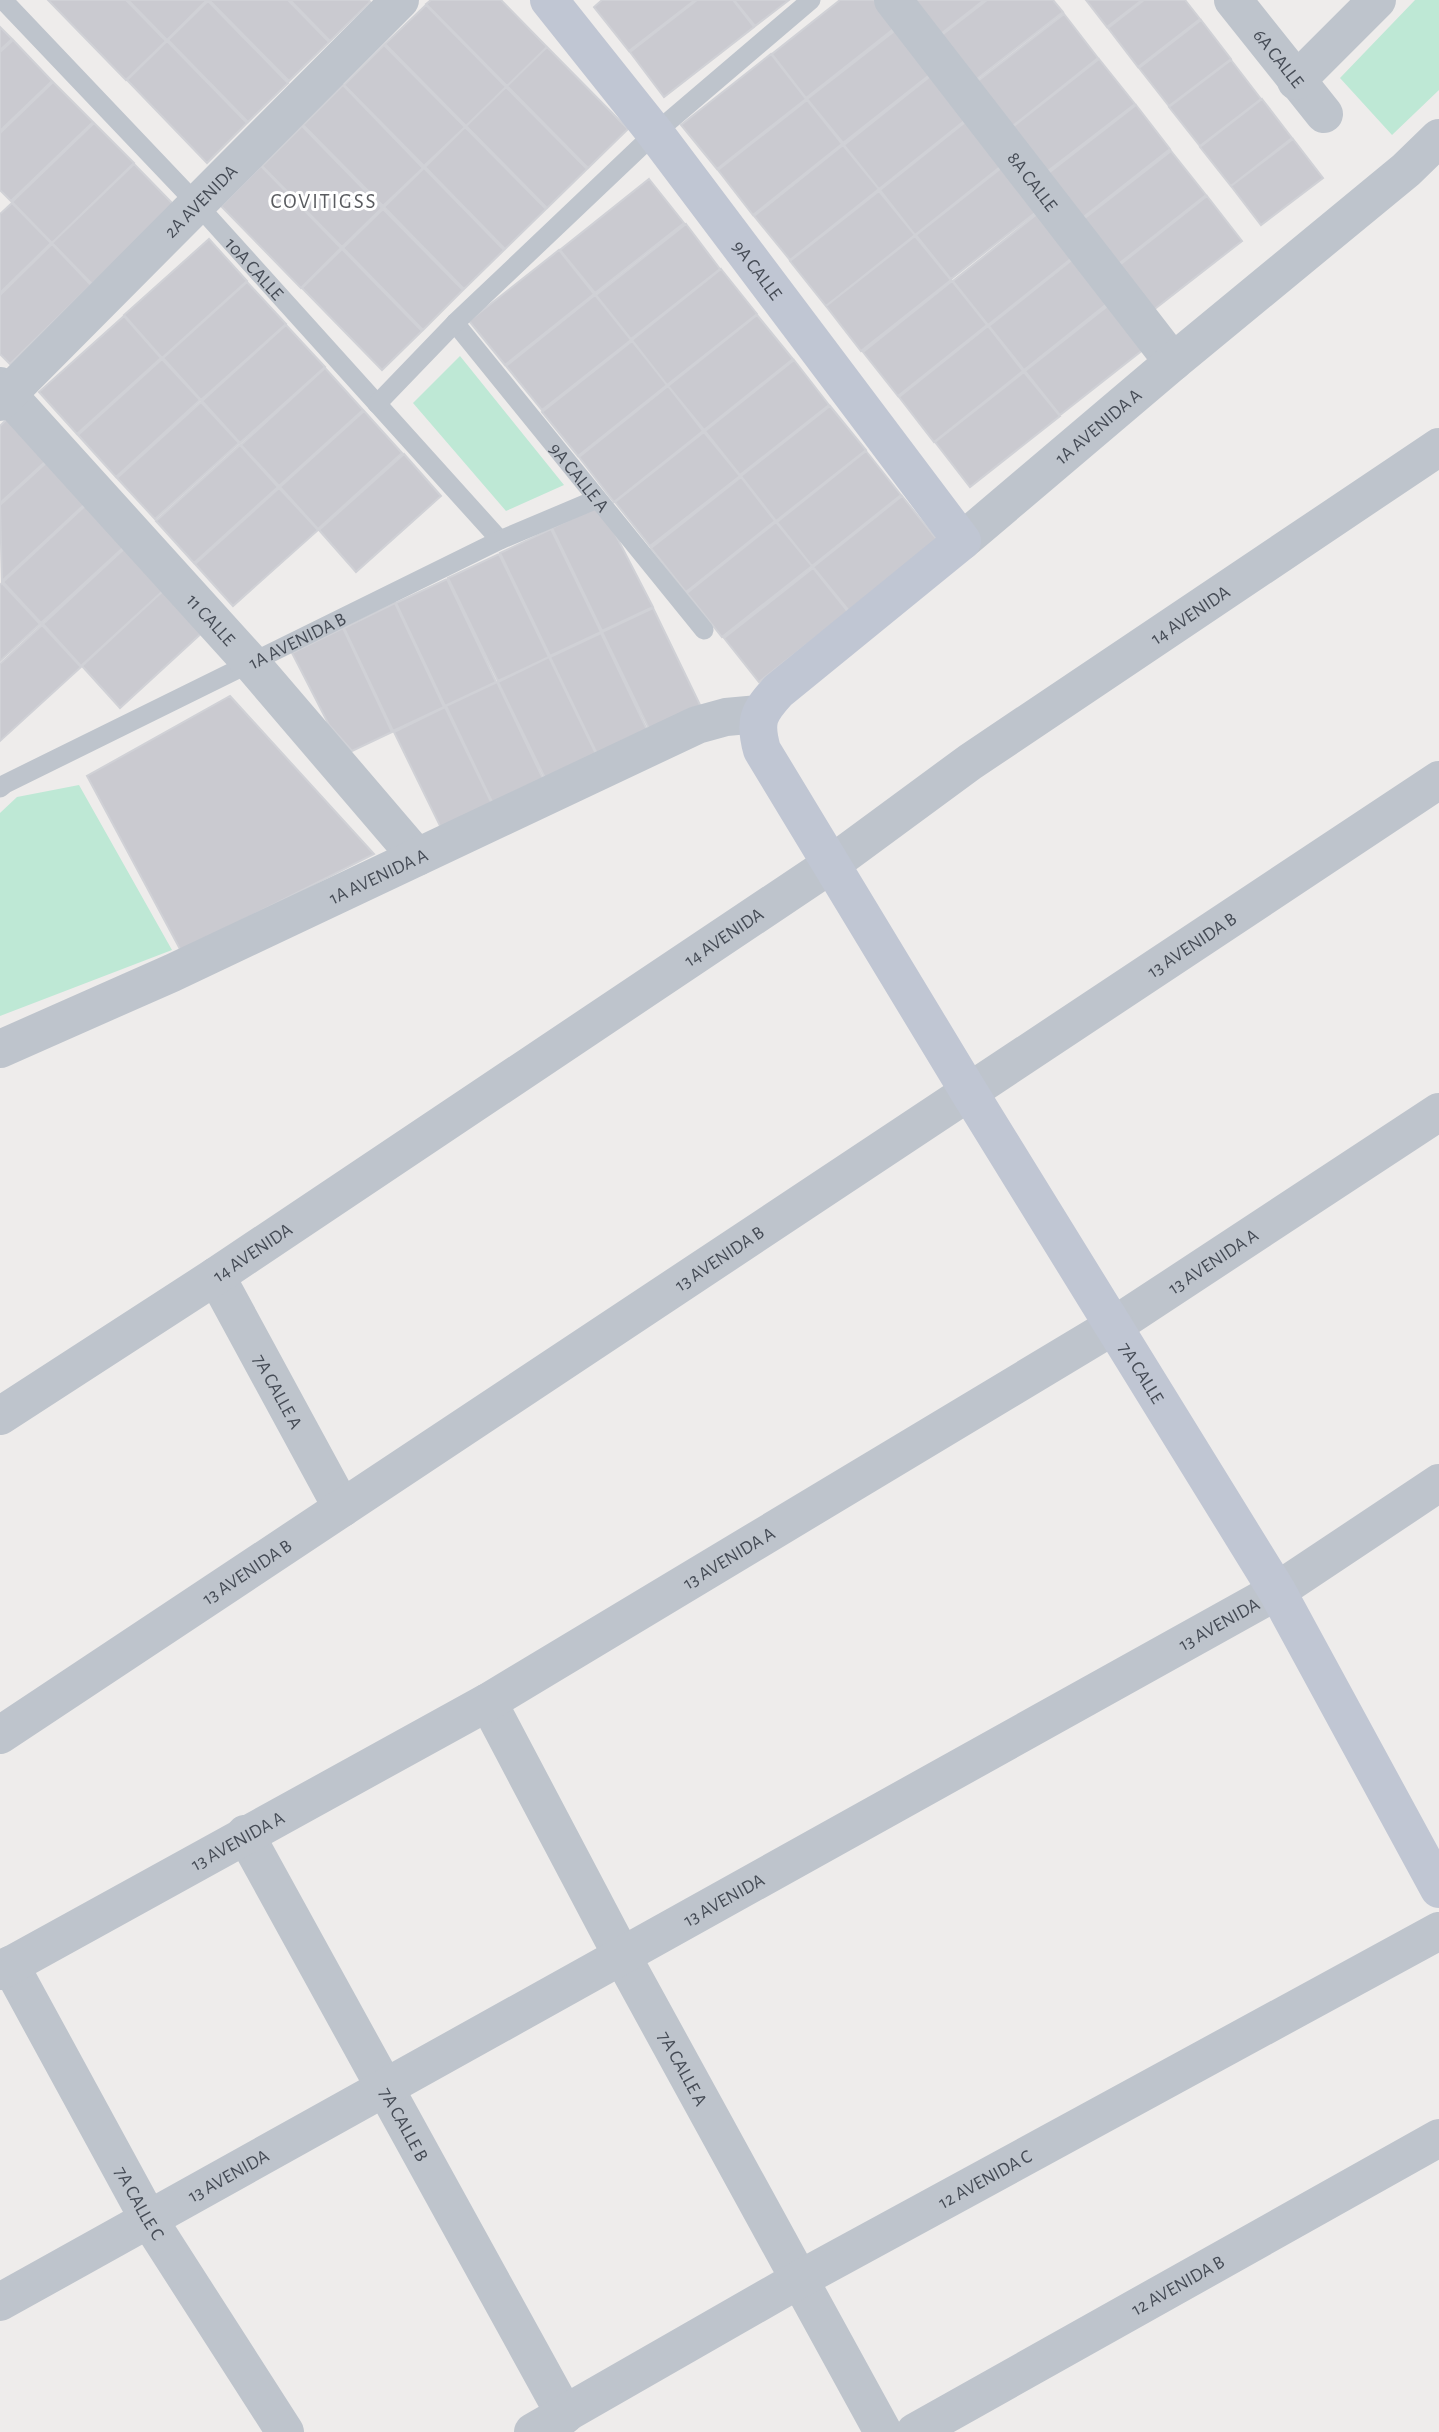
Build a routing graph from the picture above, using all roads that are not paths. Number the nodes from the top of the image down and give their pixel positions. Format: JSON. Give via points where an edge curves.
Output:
{"nodes":[{"id":1,"x":400,"y":0,"type":"edge"},
{"id":2,"x":549,"y":0,"type":"edge"},
{"id":3,"x":811,"y":0,"type":"edge"},
{"id":4,"x":893,"y":0,"type":"edge"},
{"id":5,"x":1233,"y":0,"type":"edge"},
{"id":6,"x":1377,"y":0,"type":"edge"},
{"id":7,"x":12,"y":3,"type":"edge"},
{"id":8,"x":1296,"y":81,"type":"junction"},
{"id":9,"x":1324,"y":114,"type":"dead end"},
{"id":10,"x":655,"y":133,"type":"junction"},
{"id":11,"x":1439,"y":138,"type":"edge"},
{"id":12,"x":196,"y":203,"type":"junction"},
{"id":13,"x":455,"y":323,"type":"junction"},
{"id":14,"x":1173,"y":362,"type":"junction"},
{"id":15,"x":3,"y":394,"type":"edge"},
{"id":16,"x":377,"y":404,"type":"junction"},
{"id":17,"x":1439,"y":447,"type":"edge"},
{"id":18,"x":597,"y":499,"type":"junction"},
{"id":19,"x":500,"y":540,"type":"junction"},
{"id":20,"x":962,"y":541,"type":"junction"},
{"id":21,"x":704,"y":629,"type":"dead end"},
{"id":22,"x":251,"y":663,"type":"junction"},
{"id":23,"x":759,"y":714,"type":"junction"},
{"id":24,"x":1439,"y":780,"type":"edge"},
{"id":25,"x":2,"y":784,"type":"edge"},
{"id":26,"x":417,"y":857,"type":"junction"},
{"id":27,"x":831,"y":865,"type":"junction"},
{"id":28,"x":0,"y":1049,"type":"edge"},
{"id":29,"x":969,"y":1092,"type":"junction"},
{"id":30,"x":1439,"y":1112,"type":"edge"},
{"id":31,"x":216,"y":1276,"type":"junction"},
{"id":32,"x":1115,"y":1325,"type":"junction"},
{"id":33,"x":0,"y":1416,"type":"edge"},
{"id":34,"x":1439,"y":1483,"type":"edge"},
{"id":35,"x":342,"y":1508,"type":"junction"},
{"id":36,"x":1277,"y":1591,"type":"junction"},
{"id":37,"x":488,"y":1702,"type":"junction"},
{"id":38,"x":0,"y":1735,"type":"edge"},
{"id":39,"x":245,"y":1834,"type":"junction"},
{"id":40,"x":1439,"y":1889,"type":"edge"},
{"id":41,"x":1439,"y":1931,"type":"edge"},
{"id":42,"x":622,"y":1956,"type":"junction"},
{"id":43,"x":5,"y":1968,"type":"edge"},
{"id":44,"x":386,"y":2086,"type":"junction"},
{"id":45,"x":1439,"y":2138,"type":"edge"},
{"id":46,"x":149,"y":2220,"type":"junction"},
{"id":47,"x":800,"y":2279,"type":"junction"},
{"id":48,"x":0,"y":2302,"type":"edge"},
{"id":49,"x":549,"y":2424,"type":"edge"},
{"id":50,"x":285,"y":2432,"type":"edge"},
{"id":51,"x":883,"y":2432,"type":"edge"},
{"id":52,"x":915,"y":2432,"type":"edge"}],
"edges":[{"from":1,"to":12,"type":"street","name":"2A AVENIDA"},
{"from":2,"to":10,"type":"main road","name":"9A CALLE"},
{"from":3,"to":10,"type":"lane"},
{"from":4,"to":14,"type":"street","name":"8A CALLE"},
{"from":5,"to":8,"type":"street","name":"6A CALLE"},
{"from":6,"to":8,"type":"street"},
{"from":7,"to":12,"type":"lane","name":"10A CALLE"},
{"from":8,"to":9,"type":"street","name":"6A CALLE"},
{"from":10,"to":13,"type":"lane"},
{"from":10,"to":20,"type":"main road","name":"9A CALLE"},
{"from":11,"to":14,"type":"street","name":"1A AVENIDA A"},
{"from":12,"to":15,"type":"street","name":"2A AVENIDA"},
{"from":12,"to":16,"type":"lane","name":"10A CALLE"},
{"from":13,"to":16,"type":"lane"},
{"from":13,"to":18,"type":"lane","name":"9A CALLE A"},
{"from":14,"to":20,"type":"street","name":"1A AVENIDA A"},
{"from":15,"to":22,"type":"street","name":"11 CALLE"},
{"from":16,"to":19,"type":"lane","name":"10A CALLE"},
{"from":17,"to":27,"type":"street","name":"14 AVENIDA","via":[[970,762]]},
{"from":18,"to":19,"type":"lane","name":"1A AVENIDA B"},
{"from":18,"to":21,"type":"lane","name":"9A CALLE A"},
{"from":19,"to":22,"type":"lane","name":"1A AVENIDA B"},
{"from":20,"to":23,"type":"main road","name":"1A AVENIDA A","via":[[789,682]]},
{"from":22,"to":25,"type":"lane","name":"1A AVENIDA B"},
{"from":22,"to":26,"type":"street","name":"11 CALLE"},
{"from":23,"to":26,"type":"street","name":"1A AVENIDA A","via":[[697,725]]},
{"from":23,"to":27,"type":"main road","via":[[757,730],[767,761]]},
{"from":24,"to":29,"type":"street","name":"13 AVENIDA B"},
{"from":26,"to":28,"type":"street","name":"1A AVENIDA A"},
{"from":27,"to":29,"type":"main road","name":"7A CALLE"},
{"from":27,"to":31,"type":"street","name":"14 AVENIDA"},
{"from":29,"to":32,"type":"main road","name":"7A CALLE"},
{"from":29,"to":35,"type":"street","name":"13 AVENIDA B"},
{"from":30,"to":32,"type":"street","name":"13 AVENIDA A"},
{"from":31,"to":33,"type":"street","name":"14 AVENIDA"},
{"from":31,"to":35,"type":"street","name":"7A CALLE A"},
{"from":32,"to":36,"type":"main road","name":"7A CALLE"},
{"from":32,"to":37,"type":"street","name":"13 AVENIDA A"},
{"from":34,"to":36,"type":"street","name":"13 AVENIDA"},
{"from":35,"to":38,"type":"street","name":"13 AVENIDA B"},
{"from":36,"to":40,"type":"main road","name":"7A CALLE"},
{"from":36,"to":42,"type":"street","name":"13 AVENIDA"},
{"from":37,"to":39,"type":"street","name":"13 AVENIDA A"},
{"from":37,"to":42,"type":"street","name":"7A CALLE A"},
{"from":39,"to":43,"type":"street","name":"13 AVENIDA A"},
{"from":39,"to":44,"type":"street","name":"7A CALLE B"},
{"from":41,"to":47,"type":"street","name":"12 AVENIDA C"},
{"from":42,"to":44,"type":"street","name":"13 AVENIDA"},
{"from":42,"to":47,"type":"street","name":"7A CALLE A"},
{"from":43,"to":46,"type":"street","name":"7A CALLE C"},
{"from":44,"to":46,"type":"street","name":"13 AVENIDA"},
{"from":44,"to":49,"type":"street","name":"7A CALLE B"},
{"from":45,"to":52,"type":"street","name":"12 AVENIDA B"},
{"from":46,"to":48,"type":"street","name":"13 AVENIDA"},
{"from":46,"to":50,"type":"street","name":"7A CALLE C"},
{"from":47,"to":49,"type":"street","name":"12 AVENIDA C"},
{"from":47,"to":51,"type":"street","name":"7A CALLE A"}]}
